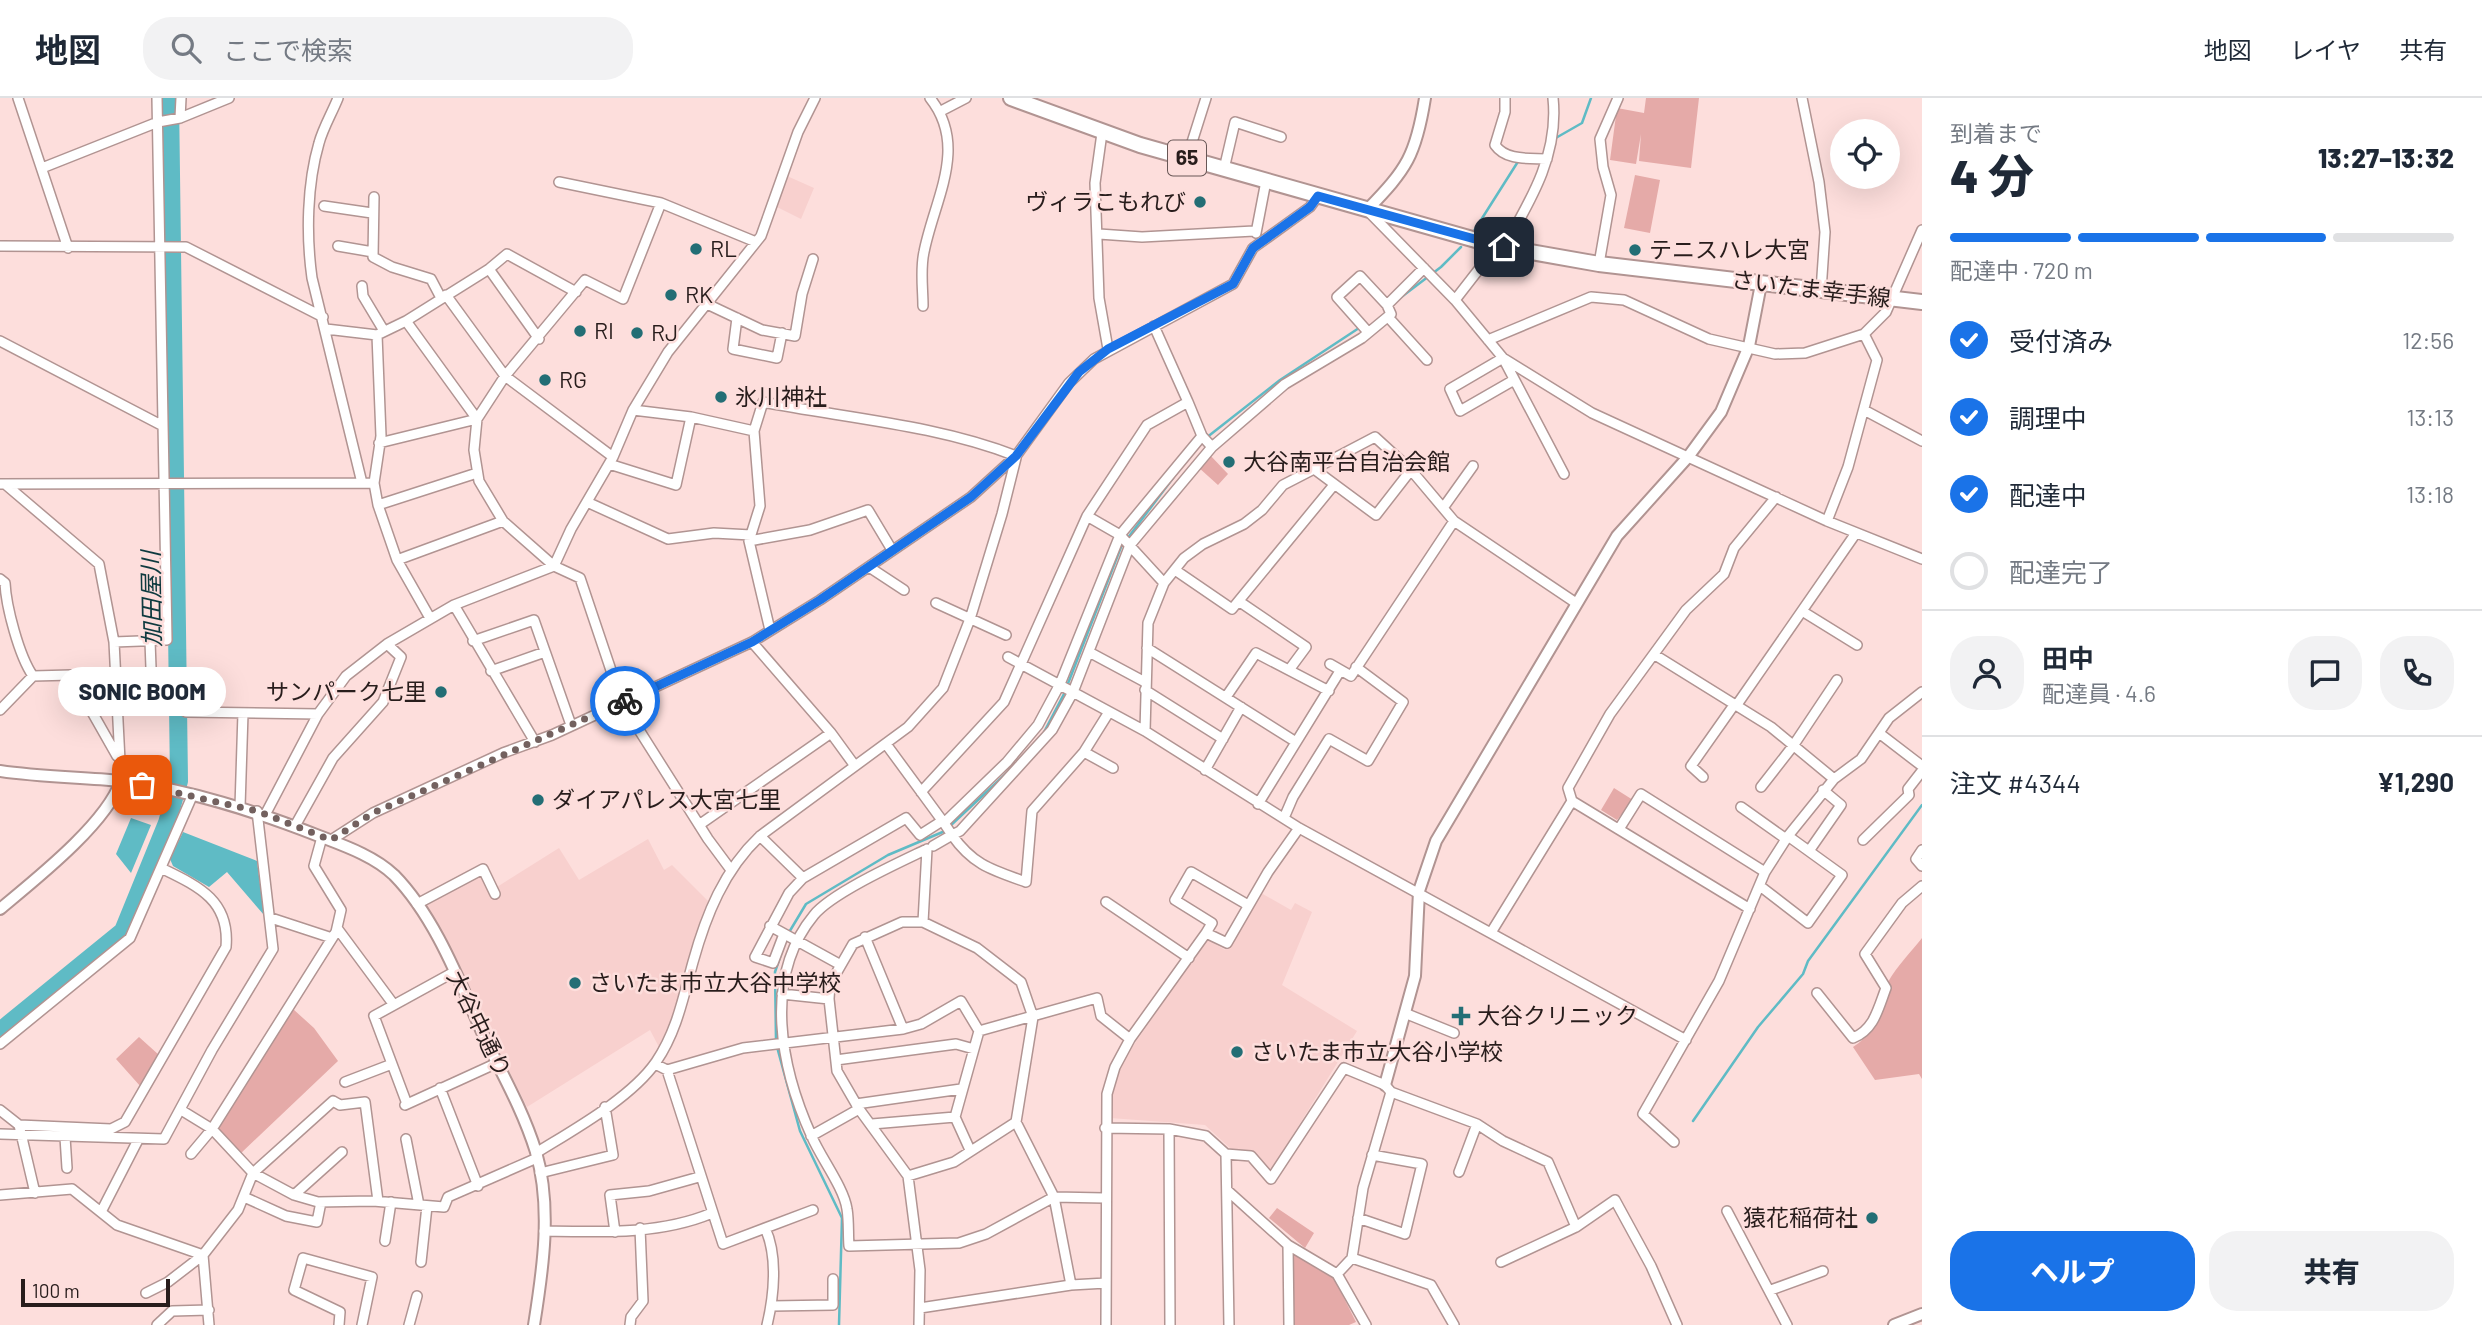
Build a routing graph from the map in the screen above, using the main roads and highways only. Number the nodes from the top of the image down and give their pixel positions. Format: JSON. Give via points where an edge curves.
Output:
{"nodes":[{"id":1,"x":1011,"y":98,"type":"edge"},
{"id":2,"x":1030,"y":102,"type":"edge"},
{"id":3,"x":1922,"y":302,"type":"edge"}],
"edges":[{"from":1,"to":2,"type":"main road","name":"さいたま幸手線","number":"65"},
{"from":2,"to":3,"type":"main road","name":"さいたま幸手線","number":"65","via":[[1102,133],[1501,246],[1598,264]]}]}
